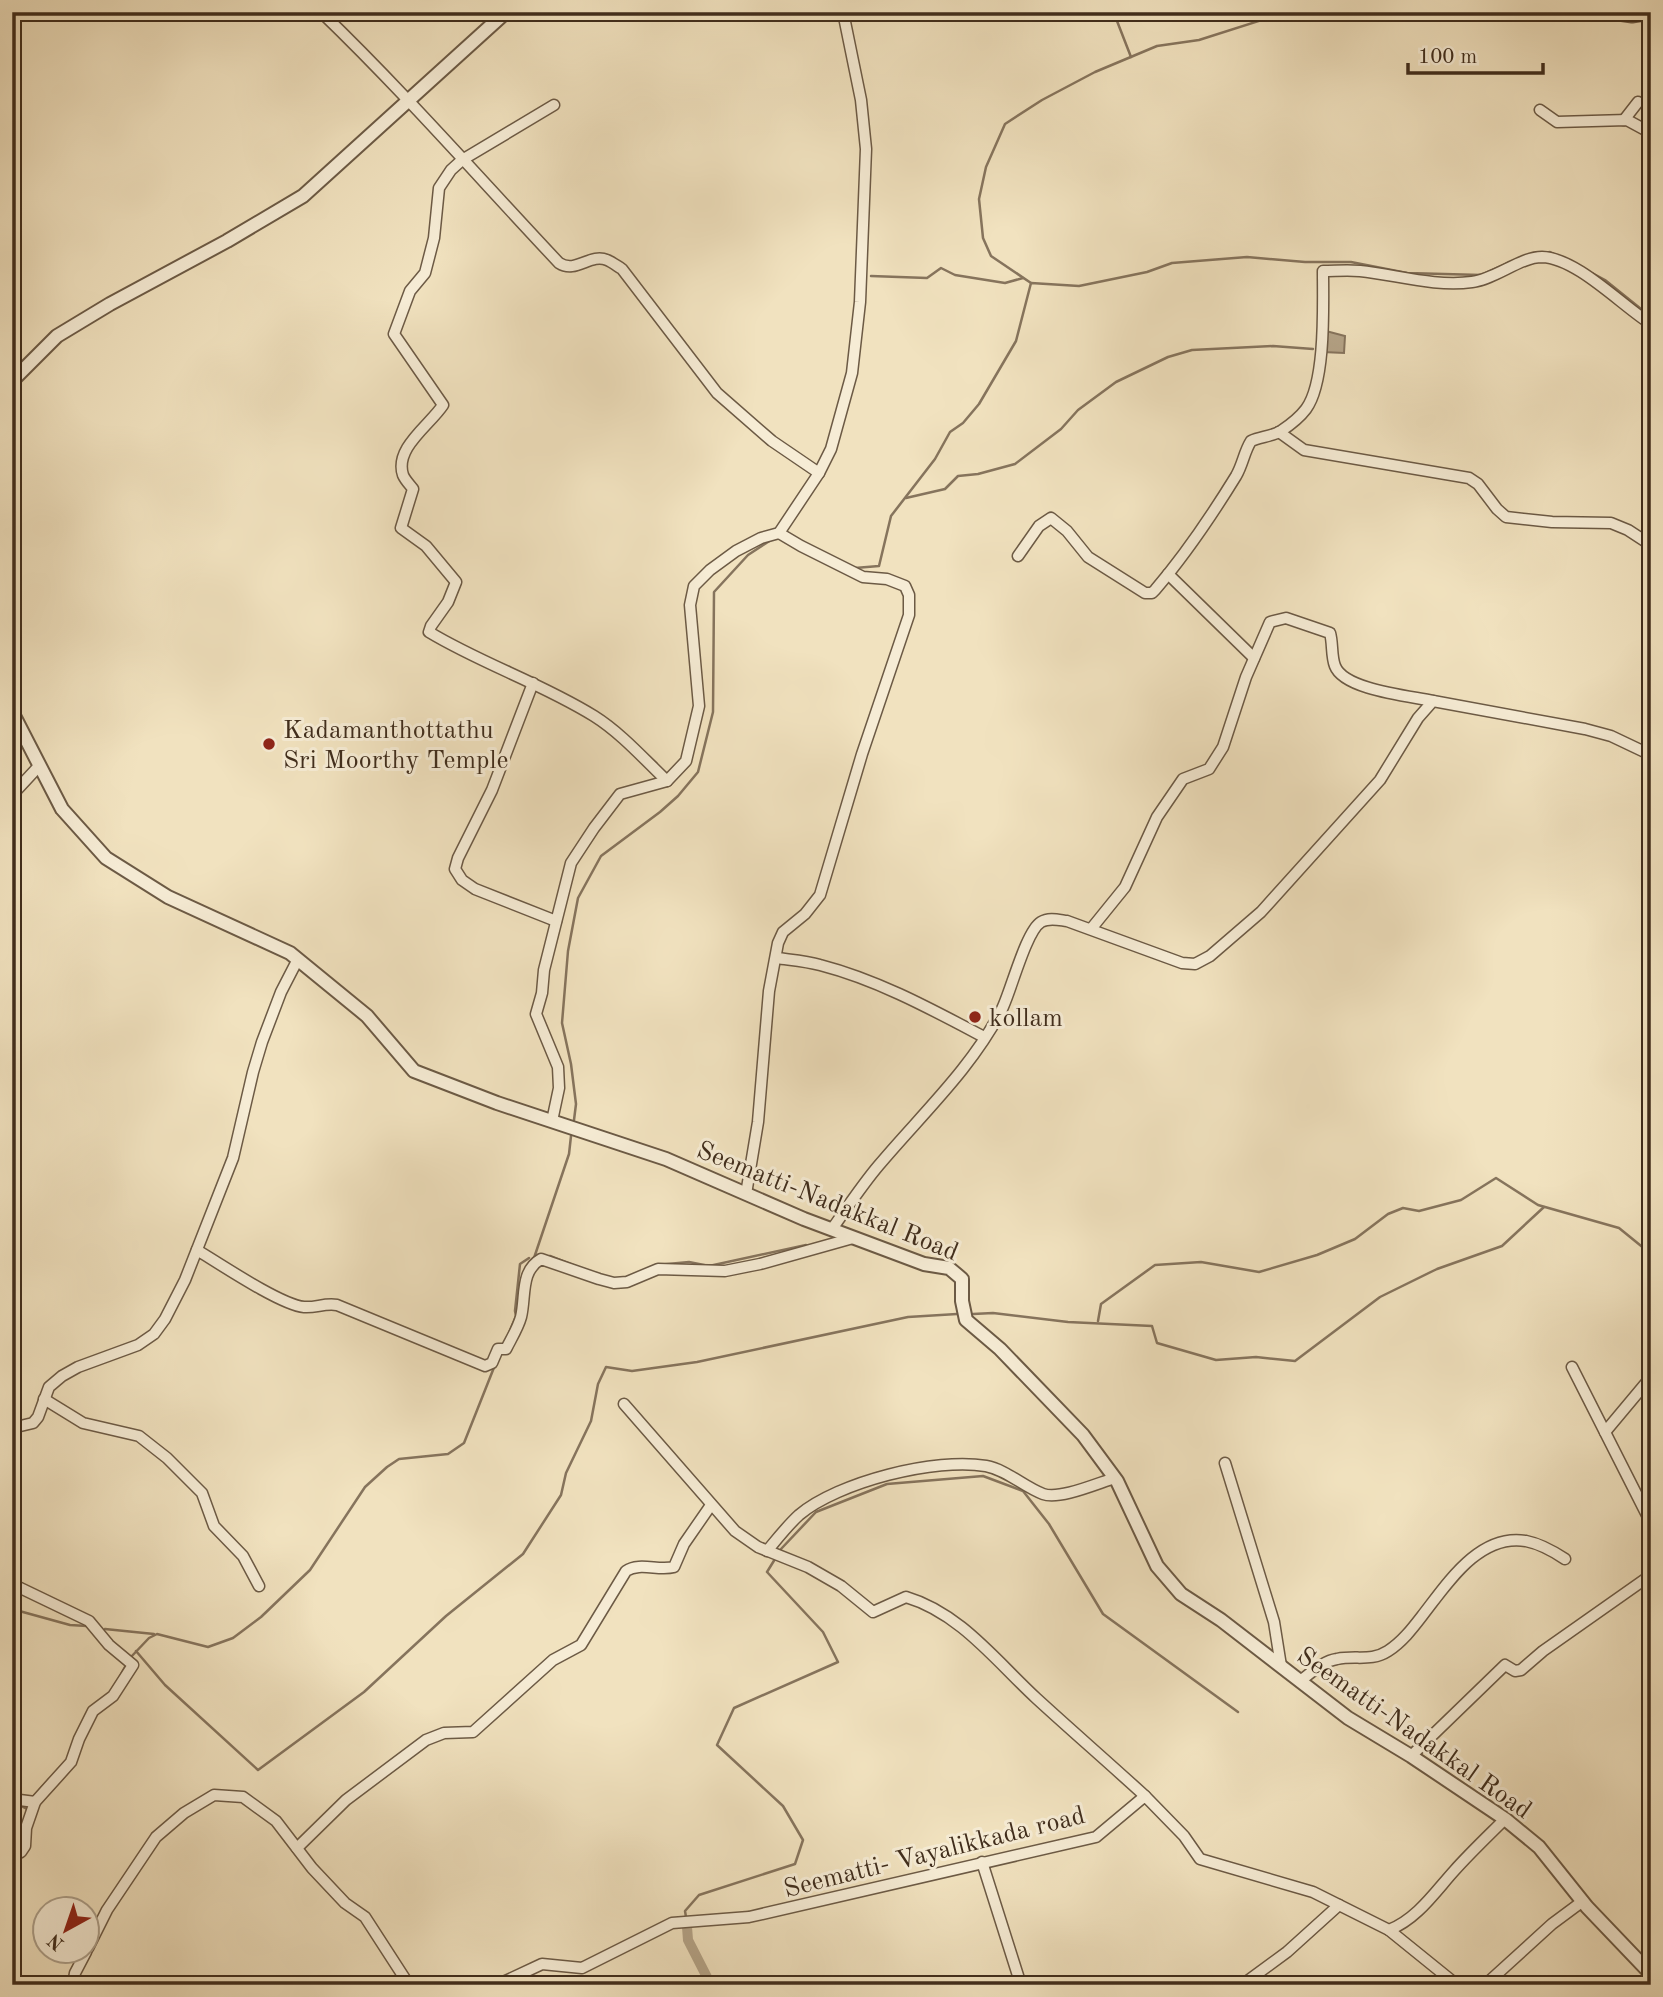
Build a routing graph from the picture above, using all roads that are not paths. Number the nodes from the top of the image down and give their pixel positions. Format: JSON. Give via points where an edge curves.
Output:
{"nodes":[{"id":1,"x":321,"y":12,"type":"edge"},
{"id":2,"x":506,"y":12,"type":"edge"},
{"id":3,"x":843,"y":12,"type":"edge"},
{"id":4,"x":1597,"y":12,"type":"edge"},
{"id":5,"x":1651,"y":14,"type":"edge"},
{"id":6,"x":410,"y":101,"type":"junction"},
{"id":7,"x":1637,"y":102,"type":"dead end"},
{"id":8,"x":554,"y":105,"type":"dead end"},
{"id":9,"x":1540,"y":110,"type":"dead end"},
{"id":10,"x":1624,"y":120,"type":"junction"},
{"id":11,"x":1651,"y":133,"type":"edge"},
{"id":12,"x":462,"y":160,"type":"junction"},
{"id":13,"x":1651,"y":324,"type":"edge"},
{"id":14,"x":12,"y":381,"type":"edge"},
{"id":15,"x":1279,"y":432,"type":"junction"},
{"id":16,"x":819,"y":473,"type":"junction"},
{"id":17,"x":779,"y":533,"type":"junction"},
{"id":18,"x":1651,"y":545,"type":"edge"},
{"id":19,"x":1018,"y":556,"type":"dead end"},
{"id":20,"x":1168,"y":574,"type":"junction"},
{"id":21,"x":1254,"y":658,"type":"junction"},
{"id":22,"x":533,"y":683,"type":"junction"},
{"id":23,"x":1433,"y":701,"type":"junction"},
{"id":24,"x":12,"y":712,"type":"edge"},
{"id":25,"x":1651,"y":755,"type":"edge"},
{"id":26,"x":39,"y":766,"type":"junction"},
{"id":27,"x":667,"y":780,"type":"junction"},
{"id":28,"x":12,"y":795,"type":"edge"},
{"id":29,"x":556,"y":921,"type":"junction"},
{"id":30,"x":1091,"y":929,"type":"junction"},
{"id":31,"x":777,"y":958,"type":"junction"},
{"id":32,"x":298,"y":960,"type":"junction"},
{"id":33,"x":984,"y":1037,"type":"junction"},
{"id":34,"x":552,"y":1121,"type":"junction"},
{"id":35,"x":746,"y":1194,"type":"junction"},
{"id":36,"x":832,"y":1229,"type":"junction"},
{"id":37,"x":853,"y":1237,"type":"junction"},
{"id":38,"x":197,"y":1250,"type":"junction"},
{"id":39,"x":1572,"y":1367,"type":"dead end"},
{"id":40,"x":1651,"y":1377,"type":"edge"},
{"id":41,"x":44,"y":1399,"type":"junction"},
{"id":42,"x":624,"y":1404,"type":"dead end"},
{"id":43,"x":12,"y":1427,"type":"edge"},
{"id":44,"x":1605,"y":1432,"type":"junction"},
{"id":45,"x":1225,"y":1463,"type":"dead end"},
{"id":46,"x":1115,"y":1478,"type":"junction"},
{"id":47,"x":711,"y":1505,"type":"junction"},
{"id":48,"x":1651,"y":1523,"type":"edge"},
{"id":49,"x":767,"y":1551,"type":"junction"},
{"id":50,"x":1565,"y":1559,"type":"dead end"},
{"id":51,"x":1651,"y":1574,"type":"edge"},
{"id":52,"x":12,"y":1584,"type":"edge"},
{"id":53,"x":259,"y":1586,"type":"dead end"},
{"id":54,"x":1281,"y":1666,"type":"junction"},
{"id":55,"x":1300,"y":1681,"type":"junction"},
{"id":56,"x":1411,"y":1756,"type":"junction"},
{"id":57,"x":1145,"y":1796,"type":"junction"},
{"id":58,"x":12,"y":1799,"type":"edge"},
{"id":59,"x":35,"y":1802,"type":"junction"},
{"id":60,"x":1505,"y":1819,"type":"junction"},
{"id":61,"x":297,"y":1848,"type":"junction"},
{"id":62,"x":12,"y":1856,"type":"edge"},
{"id":63,"x":982,"y":1862,"type":"junction"},
{"id":64,"x":1583,"y":1901,"type":"junction"},
{"id":65,"x":1339,"y":1905,"type":"junction"},
{"id":66,"x":102,"y":1920,"type":"edge"},
{"id":67,"x":1389,"y":1930,"type":"junction"},
{"id":68,"x":79,"y":1966,"type":"edge"},
{"id":69,"x":1651,"y":1974,"type":"edge"},
{"id":70,"x":73,"y":1985,"type":"edge"},
{"id":71,"x":409,"y":1985,"type":"edge"},
{"id":72,"x":497,"y":1985,"type":"edge"},
{"id":73,"x":1021,"y":1985,"type":"edge"},
{"id":74,"x":1242,"y":1985,"type":"edge"},
{"id":75,"x":1457,"y":1985,"type":"edge"},
{"id":76,"x":1485,"y":1985,"type":"edge"}],
"edges":[{"from":1,"to":6,"type":"street"},
{"from":2,"to":6,"type":"street"},
{"from":3,"to":16,"type":"street","via":[[866,149],[860,302],[852,373],[831,449]]},
{"from":4,"to":5,"type":"street","via":[[1632,17]]},
{"from":6,"to":12,"type":"street"},
{"from":6,"to":14,"type":"street","via":[[303,196],[57,336]]},
{"from":7,"to":10,"type":"street"},
{"from":8,"to":12,"type":"street"},
{"from":9,"to":10,"type":"street","via":[[1557,122]]},
{"from":10,"to":11,"type":"street"},
{"from":12,"to":16,"type":"street","via":[[559,263],[573,267],[606,259],[622,269],[717,393],[772,441]]},
{"from":12,"to":22,"type":"street","via":[[439,188],[425,273],[410,291],[394,334],[443,405],[414,437],[404,456],[402,475],[413,489],[401,528],[426,546],[456,582],[429,632]]},
{"from":13,"to":15,"type":"street","via":[[1586,276],[1543,257],[1473,282],[1323,271],[1323,321],[1312,397]]},
{"from":15,"to":18,"type":"street","via":[[1304,450],[1469,478],[1506,517],[1611,523]]},
{"from":15,"to":20,"type":"street","via":[[1251,441],[1238,474]]},
{"from":16,"to":17,"type":"street"},
{"from":17,"to":27,"type":"street","via":[[736,551],[694,586],[690,605],[699,706],[686,761]]},
{"from":17,"to":31,"type":"street","via":[[863,577],[905,586],[909,615],[820,895],[783,932]]},
{"from":19,"to":20,"type":"street","via":[[1039,526],[1051,519],[1088,557],[1145,593],[1152,593]]},
{"from":20,"to":21,"type":"street"},
{"from":21,"to":23,"type":"street","via":[[1270,622],[1286,618],[1330,633],[1335,666],[1356,684]]},
{"from":21,"to":30,"type":"street","via":[[1223,747],[1209,769],[1182,779],[1157,817],[1125,887]]},
{"from":22,"to":27,"type":"street","via":[[595,717]]},
{"from":22,"to":29,"type":"street","via":[[492,790],[455,869],[475,889]]},
{"from":23,"to":25,"type":"street","via":[[1586,729]]},
{"from":23,"to":30,"type":"street","via":[[1380,780],[1261,912],[1210,956],[1195,964],[1182,963]]},
{"from":24,"to":26,"type":"street","name":"Seematti-Nadakkal Road"},
{"from":26,"to":28,"type":"street"},
{"from":26,"to":32,"type":"street","name":"Seematti-Nadakkal Road","via":[[62,809],[106,858],[168,897]]},
{"from":27,"to":29,"type":"street","via":[[620,794],[571,863]]},
{"from":29,"to":34,"type":"street","via":[[536,1014],[558,1067]]},
{"from":30,"to":33,"type":"street","via":[[1067,920],[1040,923],[1031,934],[1002,1009]]},
{"from":31,"to":33,"type":"street","via":[[819,964],[873,983]]},
{"from":31,"to":35,"type":"street","via":[[769,991],[758,1122]]},
{"from":32,"to":34,"type":"street","name":"Seematti-Nadakkal Road","via":[[367,1016],[414,1071]]},
{"from":32,"to":38,"type":"street","via":[[262,1042],[233,1158]]},
{"from":33,"to":36,"type":"street"},
{"from":34,"to":35,"type":"street","name":"Seematti-Nadakkal Road","via":[[666,1159]]},
{"from":35,"to":36,"type":"street","name":"Seematti-Nadakkal Road"},
{"from":36,"to":37,"type":"street","name":"Seematti-Nadakkal Road"},
{"from":37,"to":38,"type":"street","via":[[725,1271],[658,1269],[614,1283],[541,1259],[530,1269],[520,1320],[506,1349],[498,1349],[492,1363],[485,1366],[337,1305],[303,1307],[281,1299]]},
{"from":37,"to":46,"type":"street","name":"Seematti-Nadakkal Road","via":[[924,1264],[949,1268],[962,1279],[966,1320],[1083,1435]]},
{"from":38,"to":41,"type":"street","via":[[154,1334],[138,1345],[78,1367],[49,1387]]},
{"from":39,"to":44,"type":"street"},
{"from":40,"to":44,"type":"street"},
{"from":41,"to":43,"type":"street","via":[[33,1423]]},
{"from":41,"to":53,"type":"street","via":[[83,1423],[139,1436],[167,1458],[202,1493],[214,1526],[243,1556]]},
{"from":42,"to":47,"type":"street"},
{"from":44,"to":48,"type":"street"},
{"from":45,"to":54,"type":"street","via":[[1275,1622]]},
{"from":46,"to":49,"type":"street","via":[[1059,1496],[1045,1495],[989,1467],[920,1467],[826,1498],[800,1515]]},
{"from":46,"to":54,"type":"street","name":"Seematti-Nadakkal Road","via":[[1157,1566],[1181,1594]]},
{"from":47,"to":49,"type":"street","via":[[735,1531]]},
{"from":47,"to":61,"type":"street","via":[[674,1567],[626,1571],[581,1645],[553,1660],[473,1732],[444,1733],[426,1740],[346,1800]]},
{"from":49,"to":57,"type":"street","via":[[808,1567],[873,1612],[906,1597],[925,1602],[974,1637]]},
{"from":50,"to":55,"type":"street","via":[[1545,1546],[1525,1541],[1480,1552],[1390,1650],[1368,1659],[1335,1659]]},
{"from":51,"to":56,"type":"street","via":[[1521,1670],[1505,1665]]},
{"from":52,"to":59,"type":"street","via":[[89,1621],[133,1665],[113,1696],[93,1711],[71,1762]]},
{"from":54,"to":55,"type":"street","name":"Seematti-Nadakkal Road"},
{"from":55,"to":56,"type":"street","name":"Seematti-Nadakkal Road","via":[[1348,1718]]},
{"from":56,"to":60,"type":"street","name":"Seematti-Nadakkal Road"},
{"from":57,"to":63,"type":"street","name":"Seematti- Vayalikkada road","via":[[1096,1837]]},
{"from":57,"to":65,"type":"street","via":[[1200,1859],[1313,1892]]},
{"from":58,"to":59,"type":"street"},
{"from":59,"to":62,"type":"street","via":[[25,1846]]},
{"from":60,"to":64,"type":"street","name":"Seematti-Nadakkal Road","via":[[1539,1847]]},
{"from":60,"to":67,"type":"street","via":[[1439,1891],[1400,1926]]},
{"from":61,"to":66,"type":"street","via":[[276,1821],[243,1797],[214,1795],[156,1837]]},
{"from":61,"to":71,"type":"street","via":[[345,1903],[365,1917]]},
{"from":63,"to":72,"type":"street","name":"Seematti- Vayalikkada road","via":[[749,1917],[672,1923],[582,1968],[542,1964]]},
{"from":63,"to":73,"type":"street"},
{"from":64,"to":69,"type":"street","name":"Seematti-Nadakkal Road"},
{"from":64,"to":76,"type":"street"},
{"from":65,"to":67,"type":"street"},
{"from":65,"to":74,"type":"street"},
{"from":67,"to":75,"type":"street"},
{"from":68,"to":70,"type":"street"}]}
